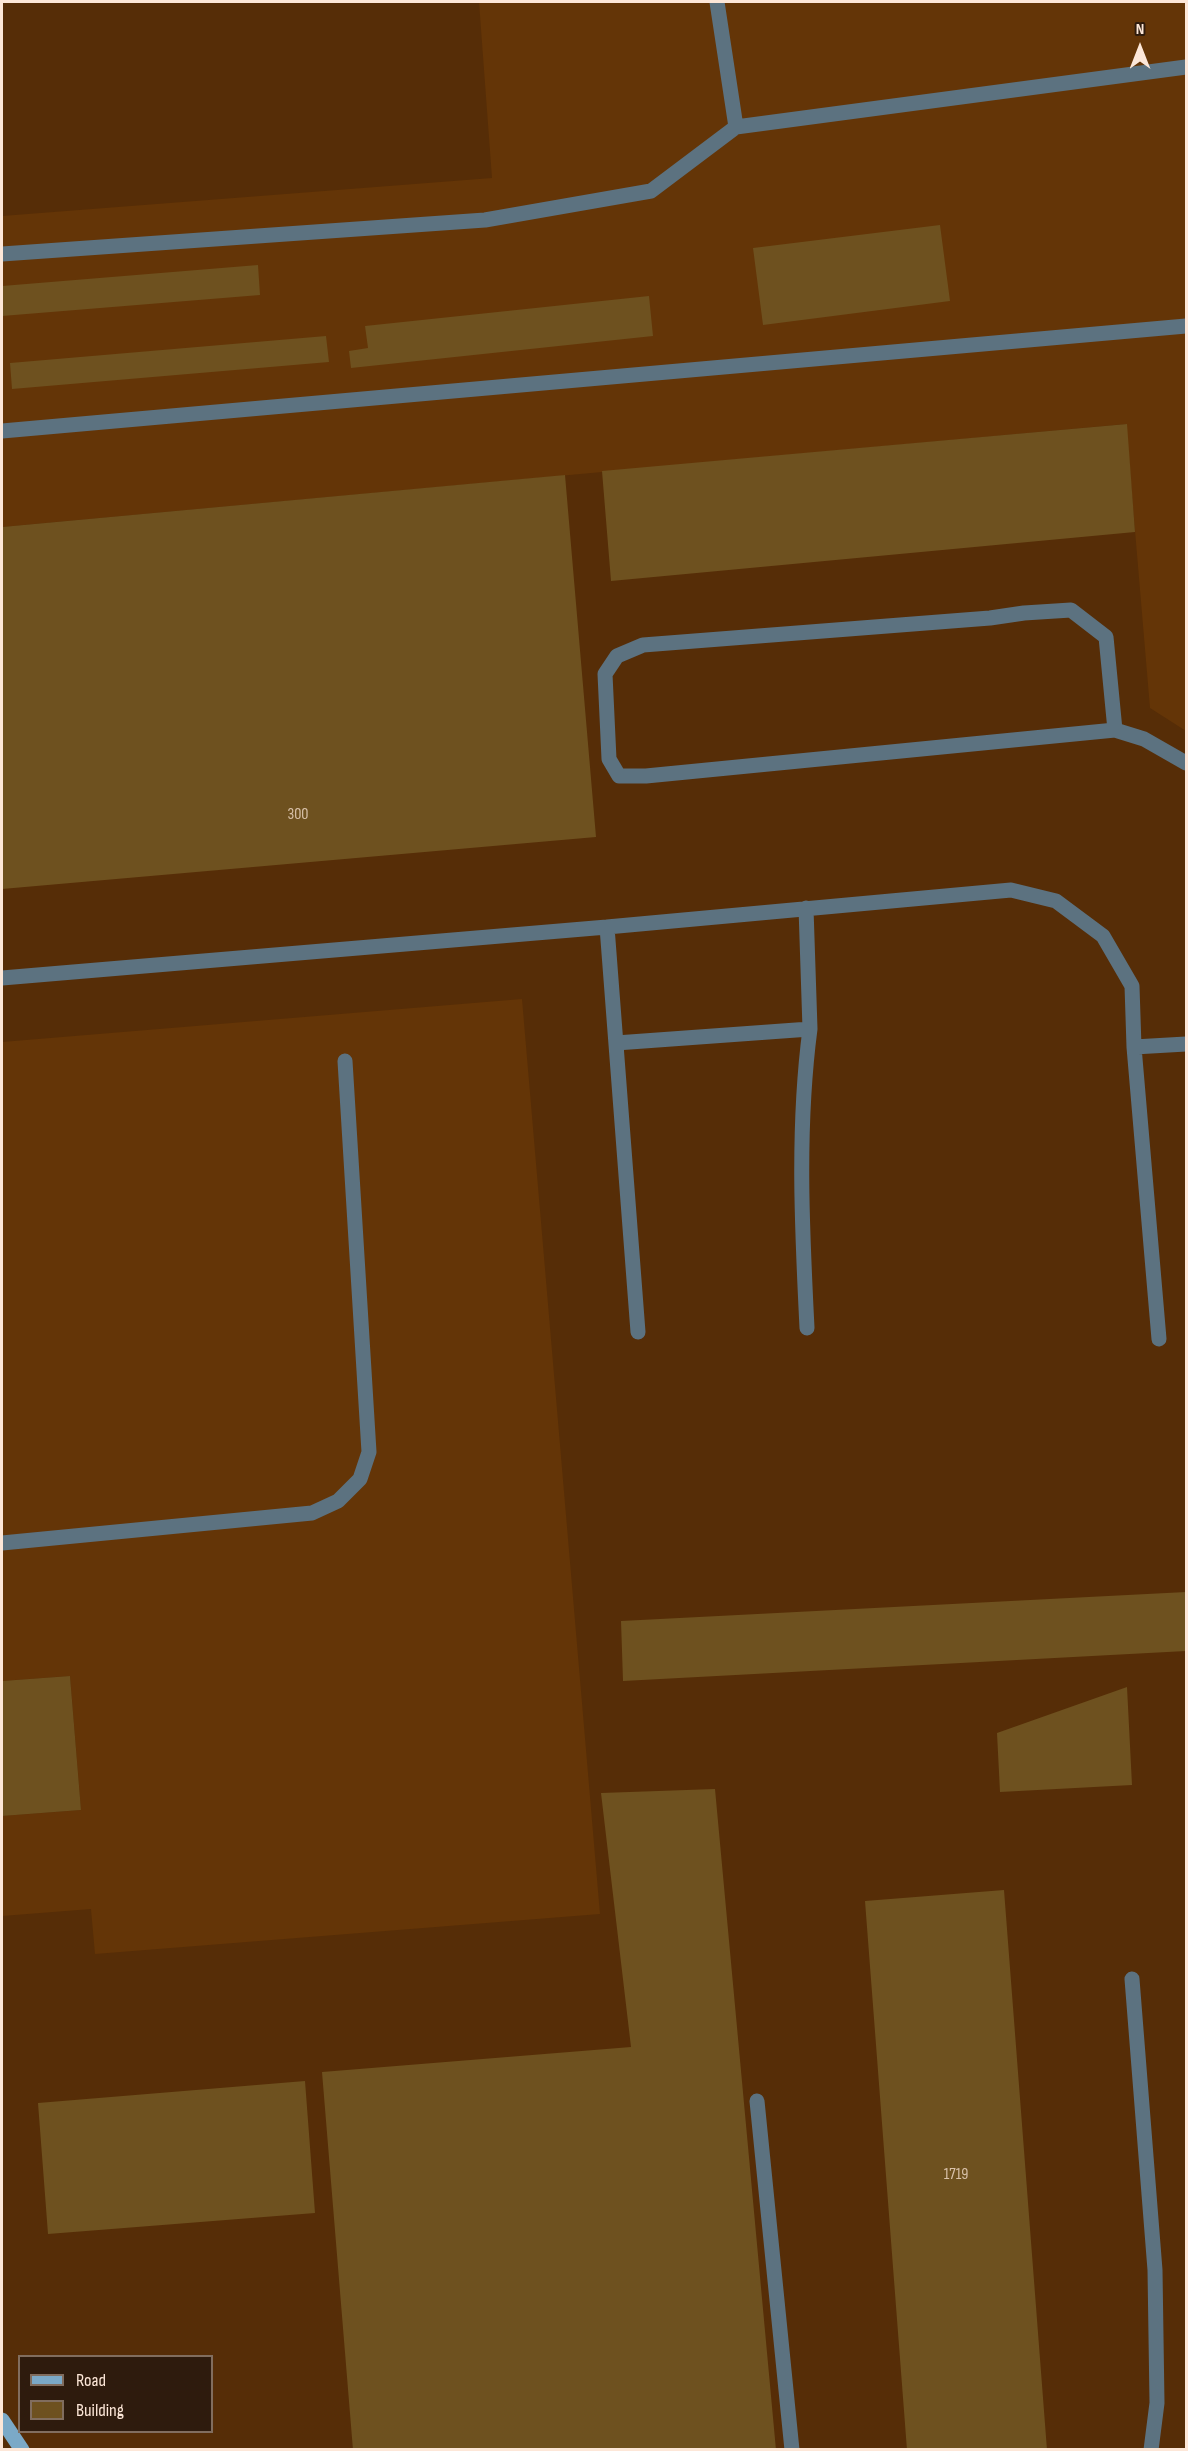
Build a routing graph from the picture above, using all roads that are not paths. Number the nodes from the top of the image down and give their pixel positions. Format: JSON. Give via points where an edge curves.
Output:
{"nodes":[{"id":1,"x":717,"y":2,"type":"edge"},
{"id":2,"x":1186,"y":67,"type":"edge"},
{"id":3,"x":736,"y":127,"type":"junction"},
{"id":4,"x":2,"y":254,"type":"edge"},
{"id":5,"x":1186,"y":326,"type":"edge"},
{"id":6,"x":2,"y":431,"type":"edge"},
{"id":7,"x":1115,"y":730,"type":"junction"},
{"id":8,"x":1186,"y":763,"type":"edge"},
{"id":9,"x":806,"y":908,"type":"junction"},
{"id":10,"x":607,"y":927,"type":"junction"},
{"id":11,"x":2,"y":978,"type":"edge"},
{"id":12,"x":810,"y":1029,"type":"junction"},
{"id":13,"x":616,"y":1042,"type":"junction"},
{"id":14,"x":1186,"y":1044,"type":"edge"},
{"id":15,"x":1134,"y":1047,"type":"junction"},
{"id":16,"x":345,"y":1061,"type":"dead end"},
{"id":17,"x":807,"y":1328,"type":"dead end"},
{"id":18,"x":638,"y":1332,"type":"dead end"},
{"id":19,"x":1159,"y":1339,"type":"dead end"},
{"id":20,"x":2,"y":1543,"type":"edge"},
{"id":21,"x":1132,"y":1980,"type":"dead end"},
{"id":22,"x":757,"y":2101,"type":"dead end"},
{"id":23,"x":2,"y":2420,"type":"edge"},
{"id":24,"x":22,"y":2450,"type":"edge"},
{"id":25,"x":792,"y":2450,"type":"edge"},
{"id":26,"x":1151,"y":2450,"type":"edge"}],
"edges":[{"from":1,"to":3,"type":"lane"},
{"from":2,"to":3,"type":"lane"},
{"from":3,"to":4,"type":"lane","via":[[651,190],[485,220]]},
{"from":5,"to":6,"type":"lane"},
{"from":7,"to":7,"type":"lane","via":[[1106,638],[1071,610],[643,645],[617,656],[604,674],[609,759],[619,776]]},
{"from":7,"to":8,"type":"lane","via":[[1144,739]]},
{"from":9,"to":10,"type":"lane"},
{"from":9,"to":12,"type":"lane"},
{"from":9,"to":15,"type":"lane","via":[[1011,890],[1056,901],[1103,936],[1132,986]]},
{"from":10,"to":11,"type":"lane"},
{"from":10,"to":13,"type":"lane"},
{"from":12,"to":13,"type":"lane"},
{"from":12,"to":17,"type":"lane","via":[[805,1070],[802,1216]]},
{"from":13,"to":18,"type":"lane"},
{"from":14,"to":15,"type":"lane"},
{"from":15,"to":19,"type":"lane"},
{"from":16,"to":20,"type":"lane","via":[[369,1452],[360,1479],[338,1502],[312,1514]]},
{"from":21,"to":26,"type":"lane","via":[[1155,2270],[1157,2403]]},
{"from":22,"to":25,"type":"lane"},
{"from":23,"to":24,"type":"main road"}]}
